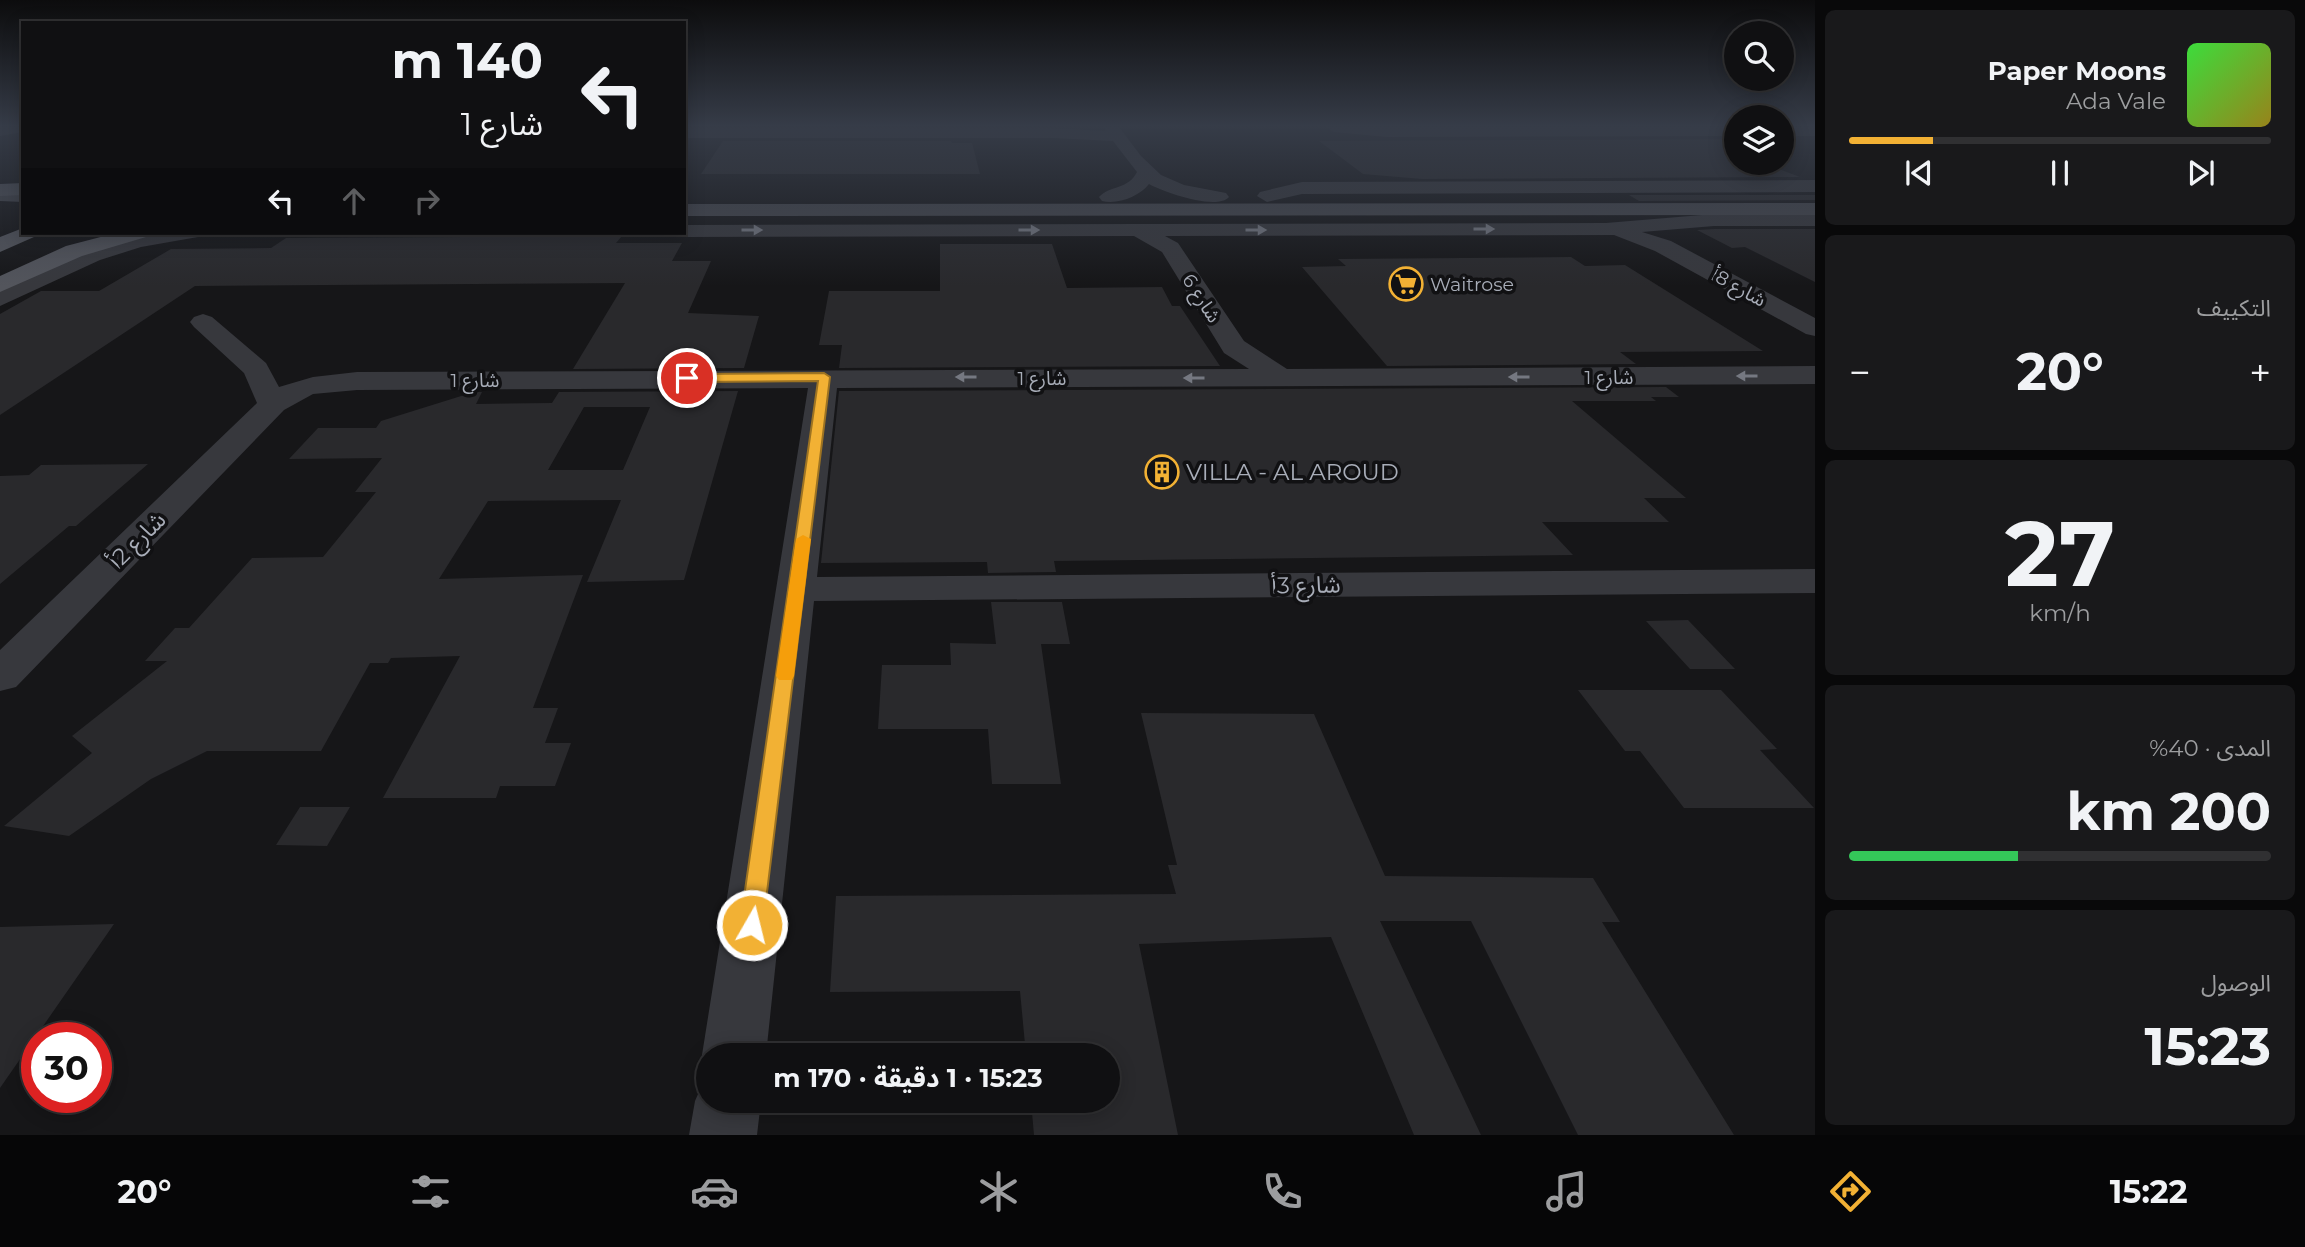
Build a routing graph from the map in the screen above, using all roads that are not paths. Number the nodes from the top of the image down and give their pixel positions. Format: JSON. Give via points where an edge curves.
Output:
{"nodes":[{"id":1,"x":1142,"y":180,"type":"edge"},
{"id":2,"x":1155,"y":180,"type":"edge"},
{"id":3,"x":1815,"y":186,"type":"edge"},
{"id":4,"x":21,"y":189,"type":"edge"},
{"id":5,"x":0,"y":193,"type":"edge"},
{"id":6,"x":21,"y":195,"type":"edge"},
{"id":7,"x":1267,"y":196,"type":"junction"},
{"id":8,"x":1430,"y":196,"type":"junction"},
{"id":9,"x":1815,"y":196,"type":"edge"},
{"id":10,"x":686,"y":197,"type":"edge"},
{"id":11,"x":1109,"y":197,"type":"junction"},
{"id":12,"x":1219,"y":197,"type":"junction"},
{"id":13,"x":0,"y":205,"type":"edge"},
{"id":14,"x":21,"y":205,"type":"edge"},
{"id":15,"x":1342,"y":208,"type":"junction"},
{"id":16,"x":1015,"y":209,"type":"junction"},
{"id":17,"x":1815,"y":209,"type":"edge"},
{"id":18,"x":686,"y":210,"type":"edge"},
{"id":19,"x":0,"y":212,"type":"edge"},
{"id":20,"x":21,"y":212,"type":"edge"},
{"id":21,"x":1815,"y":220,"type":"edge"},
{"id":22,"x":1647,"y":227,"type":"junction"},
{"id":23,"x":933,"y":229,"type":"junction"},
{"id":24,"x":1606,"y":229,"type":"junction"},
{"id":25,"x":686,"y":230,"type":"edge"},
{"id":26,"x":73,"y":235,"type":"edge"},
{"id":27,"x":132,"y":235,"type":"edge"},
{"id":28,"x":179,"y":235,"type":"edge"},
{"id":29,"x":37,"y":236,"type":"edge"},
{"id":30,"x":1178,"y":239,"type":"junction"},
{"id":31,"x":0,"y":245,"type":"edge"},
{"id":32,"x":1663,"y":246,"type":"junction"},
{"id":33,"x":0,"y":262,"type":"edge"},
{"id":34,"x":0,"y":271,"type":"edge"},
{"id":35,"x":0,"y":285,"type":"edge"},
{"id":36,"x":0,"y":299,"type":"edge"},
{"id":37,"x":203,"y":322,"type":"dead end"},
{"id":38,"x":1815,"y":328,"type":"edge"},
{"id":39,"x":1234,"y":347,"type":"junction"},
{"id":40,"x":256,"y":369,"type":"junction"},
{"id":41,"x":1815,"y":375,"type":"edge"},
{"id":42,"x":824,"y":377,"type":"junction"},
{"id":43,"x":1282,"y":377,"type":"junction"},
{"id":44,"x":1228,"y":378,"type":"junction"},
{"id":45,"x":311,"y":385,"type":"junction"},
{"id":46,"x":273,"y":404,"type":"junction"},
{"id":47,"x":1815,"y":581,"type":"edge"},
{"id":48,"x":797,"y":590,"type":"junction"},
{"id":49,"x":0,"y":676,"type":"edge"},
{"id":50,"x":736,"y":1043,"type":"edge"},
{"id":51,"x":726,"y":1113,"type":"edge"},
{"id":52,"x":723,"y":1135,"type":"edge"}],
"edges":[{"from":1,"to":11,"type":"street","via":[[1135,188]]},
{"from":2,"to":12,"type":"street","via":[[1164,186]]},
{"from":3,"to":7,"type":"street","via":[[1302,188]]},
{"from":4,"to":5,"type":"main road"},
{"from":5,"to":6,"type":"main road"},
{"from":7,"to":8,"type":"main road"},
{"from":7,"to":12,"type":"main road"},
{"from":8,"to":9,"type":"main road"},
{"from":8,"to":15,"type":"main road","via":[[1445,201]]},
{"from":10,"to":11,"type":"main road"},
{"from":11,"to":12,"type":"main road"},
{"from":13,"to":14,"type":"main road"},
{"from":15,"to":16,"type":"main road"},
{"from":15,"to":17,"type":"main road"},
{"from":16,"to":18,"type":"main road"},
{"from":16,"to":23,"type":"main road"},
{"from":19,"to":20,"type":"main road"},
{"from":21,"to":22,"type":"street","via":[[1714,220]]},
{"from":22,"to":24,"type":"street"},
{"from":22,"to":32,"type":"street","name":"شارع 8أ"},
{"from":25,"to":23,"type":"street","one_way":true},
{"from":23,"to":30,"type":"street","name":"شارع 6","one_way":true,"via":[[1138,230]]},
{"from":30,"to":24,"type":"street","one_way":true},
{"from":24,"to":32,"type":"street","name":"شارع 8أ"},
{"from":26,"to":34,"type":"main road"},
{"from":27,"to":35,"type":"main road","via":[[74,251]]},
{"from":28,"to":36,"type":"street","via":[[92,253]]},
{"from":29,"to":31,"type":"main road"},
{"from":29,"to":33,"type":"main road"},
{"from":30,"to":39,"type":"street","name":"شارع 6"},
{"from":32,"to":38,"type":"street","name":"شارع 8أ"},
{"from":37,"to":40,"type":"street"},
{"from":39,"to":43,"type":"street","name":"شارع 6"},
{"from":39,"to":44,"type":"street","name":"شارع 6","via":[[1236,363]]},
{"from":40,"to":45,"type":"street"},
{"from":40,"to":46,"type":"street"},
{"from":41,"to":43,"type":"street","name":"شارع 1","one_way":true},
{"from":44,"to":42,"type":"street","name":"شارع 1","one_way":true},
{"from":42,"to":45,"type":"street","name":"شارع 1"},
{"from":42,"to":48,"type":"street"},
{"from":43,"to":44,"type":"street","name":"شارع 1"},
{"from":45,"to":46,"type":"street","name":"شارع 1"},
{"from":46,"to":49,"type":"street","name":"شارع 2أ"},
{"from":47,"to":48,"type":"street","name":"شارع 3أ"},
{"from":48,"to":50,"type":"street"},
{"from":51,"to":52,"type":"street"}]}
